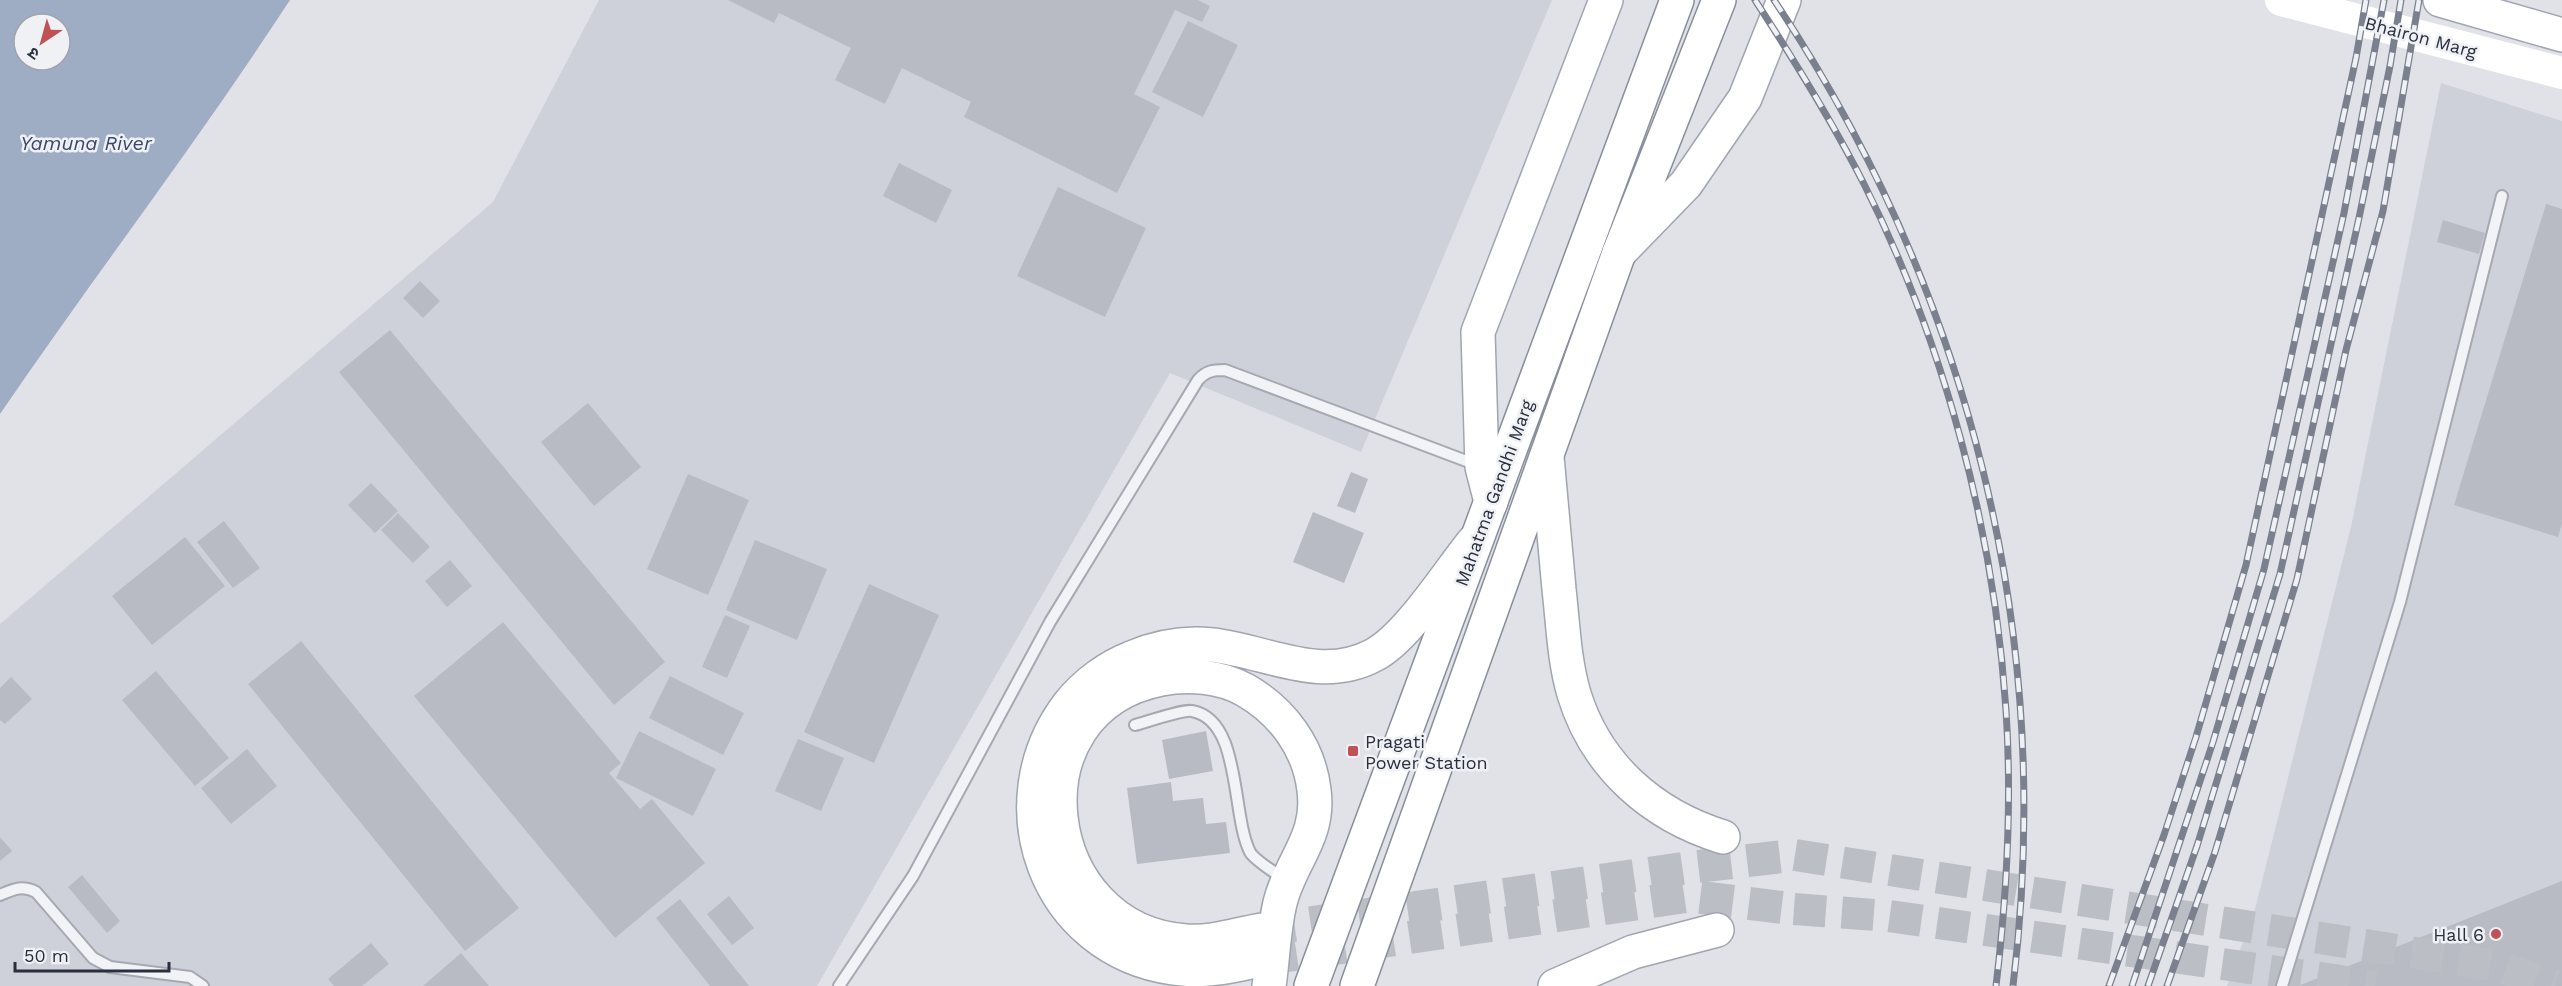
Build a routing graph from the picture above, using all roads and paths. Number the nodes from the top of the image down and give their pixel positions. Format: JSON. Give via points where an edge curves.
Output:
{"nodes":[{"id":1,"x":1606,"y":0,"type":"edge"},
{"id":2,"x":1677,"y":0,"type":"edge"},
{"id":3,"x":1719,"y":0,"type":"edge"},
{"id":4,"x":1784,"y":0,"type":"edge"},
{"id":5,"x":2281,"y":0,"type":"edge"},
{"id":6,"x":2440,"y":0,"type":"edge"},
{"id":7,"x":2562,"y":35,"type":"edge"},
{"id":8,"x":2562,"y":73,"type":"edge"},
{"id":9,"x":2502,"y":196,"type":"dead end"},
{"id":10,"x":1619,"y":253,"type":"junction"},
{"id":11,"x":1547,"y":457,"type":"junction"},
{"id":12,"x":1482,"y":467,"type":"junction"},
{"id":13,"x":1491,"y":502,"type":"junction"},
{"id":14,"x":1478,"y":534,"type":"junction"},
{"id":15,"x":1135,"y":725,"type":"dead end"},
{"id":16,"x":1723,"y":837,"type":"dead end"},
{"id":17,"x":1288,"y":882,"type":"junction"},
{"id":18,"x":0,"y":895,"type":"edge"},
{"id":19,"x":1717,"y":930,"type":"dead end"},
{"id":20,"x":1265,"y":958,"type":"edge"},
{"id":21,"x":202,"y":986,"type":"edge"},
{"id":22,"x":839,"y":986,"type":"edge"},
{"id":23,"x":1311,"y":986,"type":"edge"},
{"id":24,"x":1357,"y":986,"type":"edge"},
{"id":25,"x":1555,"y":986,"type":"edge"},
{"id":26,"x":2282,"y":986,"type":"edge"}],
"edges":[{"from":1,"to":12,"type":"main road","via":[[1478,332]]},
{"from":2,"to":13,"type":"main road","name":"Mahatma Gandhi Marg"},
{"from":3,"to":10,"type":"main road","name":"Mahatma Gandhi Marg"},
{"from":4,"to":10,"type":"main road","via":[[1745,98],[1686,183]]},
{"from":5,"to":8,"type":"main road","name":"Bhairon Marg"},
{"from":6,"to":7,"type":"main road"},
{"from":9,"to":26,"type":"lane","via":[[2400,602]]},
{"from":10,"to":11,"type":"main road","name":"Mahatma Gandhi Marg"},
{"from":11,"to":16,"type":"main road","via":[[1567,660],[1582,716],[1605,756],[1637,792],[1677,819]]},
{"from":11,"to":24,"type":"main road","name":"Mahatma Gandhi Marg"},
{"from":12,"to":13,"type":"main road"},
{"from":12,"to":22,"type":"lane","via":[[1225,370],[1204,373],[1050,622],[913,876]]},
{"from":13,"to":14,"type":"main road","name":"Mahatma Gandhi Marg"},
{"from":14,"to":20,"type":"main road","via":[[1400,634],[1375,655],[1345,666],[1314,668],[1212,645],[1145,652],[1104,672],[1086,686],[1071,701],[1048,737],[1037,767],[1032,799],[1036,843],[1052,885],[1079,921],[1114,948],[1173,968],[1215,969]]},
{"from":14,"to":23,"type":"main road","name":"Mahatma Gandhi Marg"},
{"from":15,"to":17,"type":"lane","via":[[1191,711],[1213,720],[1226,743],[1250,853]]},
{"from":17,"to":20,"type":"main road"},
{"from":17,"to":20,"type":"main road","via":[[1313,827],[1314,790],[1297,738],[1273,710],[1242,688],[1189,676],[1136,686],[1091,718],[1071,748],[1062,777],[1059,807],[1066,848],[1085,884],[1098,900],[1129,924],[1165,938],[1204,941]]},
{"from":18,"to":21,"type":"lane","via":[[15,888],[36,892],[102,964],[189,977]]},
{"from":19,"to":25,"type":"main road","via":[[1633,952]]}]}
